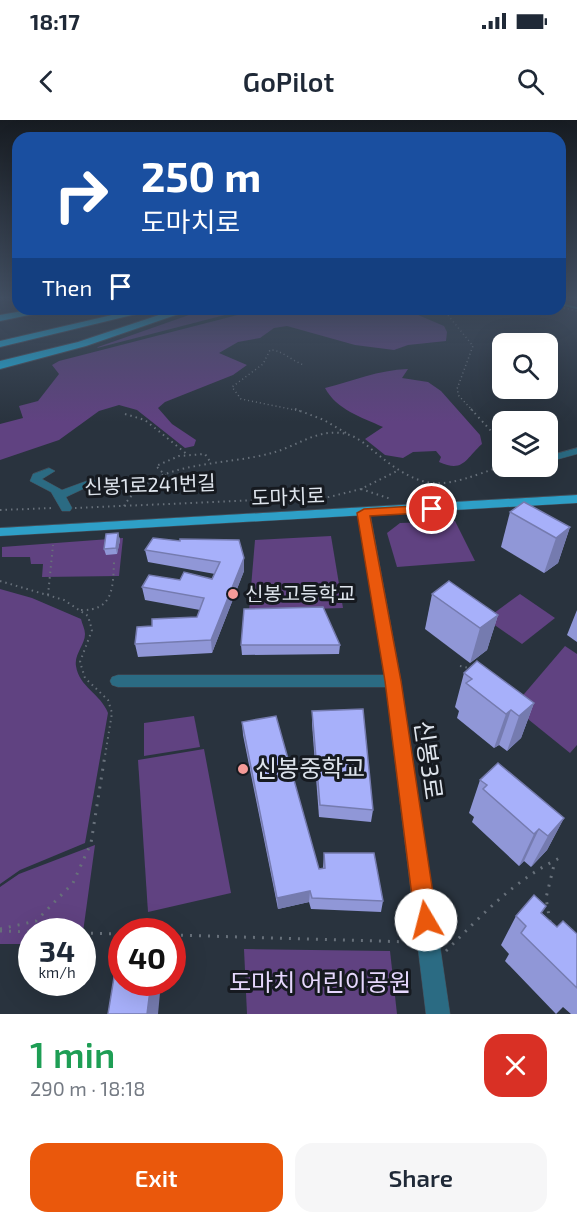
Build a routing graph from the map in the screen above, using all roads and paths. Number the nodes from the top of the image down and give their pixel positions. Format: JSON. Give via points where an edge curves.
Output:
{"nodes":[{"id":1,"x":18,"y":339,"type":"edge"},
{"id":2,"x":19,"y":339,"type":"edge"},
{"id":3,"x":97,"y":339,"type":"edge"},
{"id":4,"x":102,"y":339,"type":"edge"},
{"id":5,"x":468,"y":339,"type":"edge"},
{"id":6,"x":0,"y":343,"type":"edge"},
{"id":7,"x":0,"y":365,"type":"edge"},
{"id":8,"x":304,"y":365,"type":"dead end"},
{"id":9,"x":0,"y":371,"type":"edge"},
{"id":10,"x":126,"y":414,"type":"dead end"},
{"id":11,"x":492,"y":432,"type":"edge"},
{"id":12,"x":346,"y":433,"type":"junction"},
{"id":13,"x":577,"y":451,"type":"edge"},
{"id":14,"x":188,"y":455,"type":"junction"},
{"id":15,"x":558,"y":456,"type":"edge"},
{"id":16,"x":212,"y":464,"type":"junction"},
{"id":17,"x":492,"y":469,"type":"edge"},
{"id":18,"x":399,"y":470,"type":"junction"},
{"id":19,"x":49,"y":471,"type":"dead end"},
{"id":20,"x":166,"y":476,"type":"junction"},
{"id":21,"x":92,"y":482,"type":"dead end"},
{"id":22,"x":361,"y":489,"type":"junction"},
{"id":23,"x":61,"y":495,"type":"junction"},
{"id":24,"x":577,"y":499,"type":"edge"},
{"id":25,"x":124,"y":506,"type":"junction"},
{"id":26,"x":66,"y":508,"type":"junction"},
{"id":27,"x":0,"y":510,"type":"edge"},
{"id":28,"x":398,"y":511,"type":"junction"},
{"id":29,"x":364,"y":513,"type":"junction"},
{"id":30,"x":0,"y":532,"type":"edge"},
{"id":31,"x":53,"y":545,"type":"dead end"},
{"id":32,"x":114,"y":562,"type":"dead end"},
{"id":33,"x":0,"y":581,"type":"edge"},
{"id":34,"x":48,"y":595,"type":"junction"},
{"id":35,"x":78,"y":609,"type":"junction"},
{"id":36,"x":460,"y":666,"type":"dead end"},
{"id":37,"x":478,"y":670,"type":"edge"},
{"id":38,"x":118,"y":681,"type":"dead end"},
{"id":39,"x":393,"y":681,"type":"junction"},
{"id":40,"x":564,"y":856,"type":"dead end"},
{"id":41,"x":555,"y":860,"type":"junction"},
{"id":42,"x":552,"y":925,"type":"edge"},
{"id":43,"x":0,"y":930,"type":"edge"},
{"id":44,"x":18,"y":931,"type":"edge"},
{"id":45,"x":186,"y":935,"type":"edge"},
{"id":46,"x":429,"y":942,"type":"junction"},
{"id":47,"x":432,"y":963,"type":"junction"},
{"id":48,"x":438,"y":1014,"type":"edge"}],
"edges":[{"from":1,"to":6,"type":"highway"},
{"from":2,"to":6,"type":"highway"},
{"from":3,"to":7,"type":"highway"},
{"from":4,"to":9,"type":"highway"},
{"from":5,"to":11,"type":"path","via":[[472,346],[457,389]]},
{"from":8,"to":12,"type":"path","via":[[273,349],[263,364],[232,387],[241,399],[272,403],[327,420]]},
{"from":10,"to":14,"type":"path","via":[[145,420]]},
{"from":12,"to":16,"type":"path","name":"신봉1로241번길","via":[[322,435],[255,457]]},
{"from":12,"to":18,"type":"path"},
{"from":13,"to":15,"type":"street"},
{"from":14,"to":16,"type":"path","via":[[205,454]]},
{"from":14,"to":20,"type":"path","via":[[157,464]]},
{"from":16,"to":20,"type":"path","name":"신봉1로241번길"},
{"from":17,"to":18,"type":"path","via":[[435,484]]},
{"from":18,"to":22,"type":"path","name":"신봉1로241번길"},
{"from":19,"to":23,"type":"street","name":"신봉1로241번길","via":[[37,476],[36,481]]},
{"from":20,"to":25,"type":"path","name":"신봉1로241번길","via":[[129,494]]},
{"from":21,"to":23,"type":"street"},
{"from":22,"to":25,"type":"path","name":"신봉1로241번길","via":[[302,499]]},
{"from":22,"to":28,"type":"path","via":[[390,498]]},
{"from":23,"to":26,"type":"street","name":"신봉1로241번길"},
{"from":24,"to":28,"type":"main road","name":"도마치로"},
{"from":25,"to":26,"type":"path","name":"신봉1로241번길"},
{"from":26,"to":27,"type":"path"},
{"from":28,"to":29,"type":"main road","name":"도마치로"},
{"from":29,"to":30,"type":"main road","name":"도마치로"},
{"from":29,"to":39,"type":"street","name":"신봉3로"},
{"from":31,"to":34,"type":"path"},
{"from":32,"to":35,"type":"path","via":[[110,598],[91,611]]},
{"from":33,"to":34,"type":"path"},
{"from":34,"to":35,"type":"path"},
{"from":35,"to":43,"type":"path","via":[[88,616],[92,630],[80,662],[85,678],[108,700],[112,712],[91,843],[73,884],[36,921]]},
{"from":36,"to":37,"type":"path"},
{"from":38,"to":39,"type":"street"},
{"from":39,"to":46,"type":"street","name":"신봉3로"},
{"from":40,"to":41,"type":"path"},
{"from":41,"to":42,"type":"path","via":[[545,892]]},
{"from":41,"to":47,"type":"path","via":[[510,888]]},
{"from":43,"to":44,"type":"path"},
{"from":45,"to":46,"type":"path"},
{"from":46,"to":47,"type":"street","name":"신봉3로"},
{"from":47,"to":48,"type":"street","name":"신봉3로"}]}
